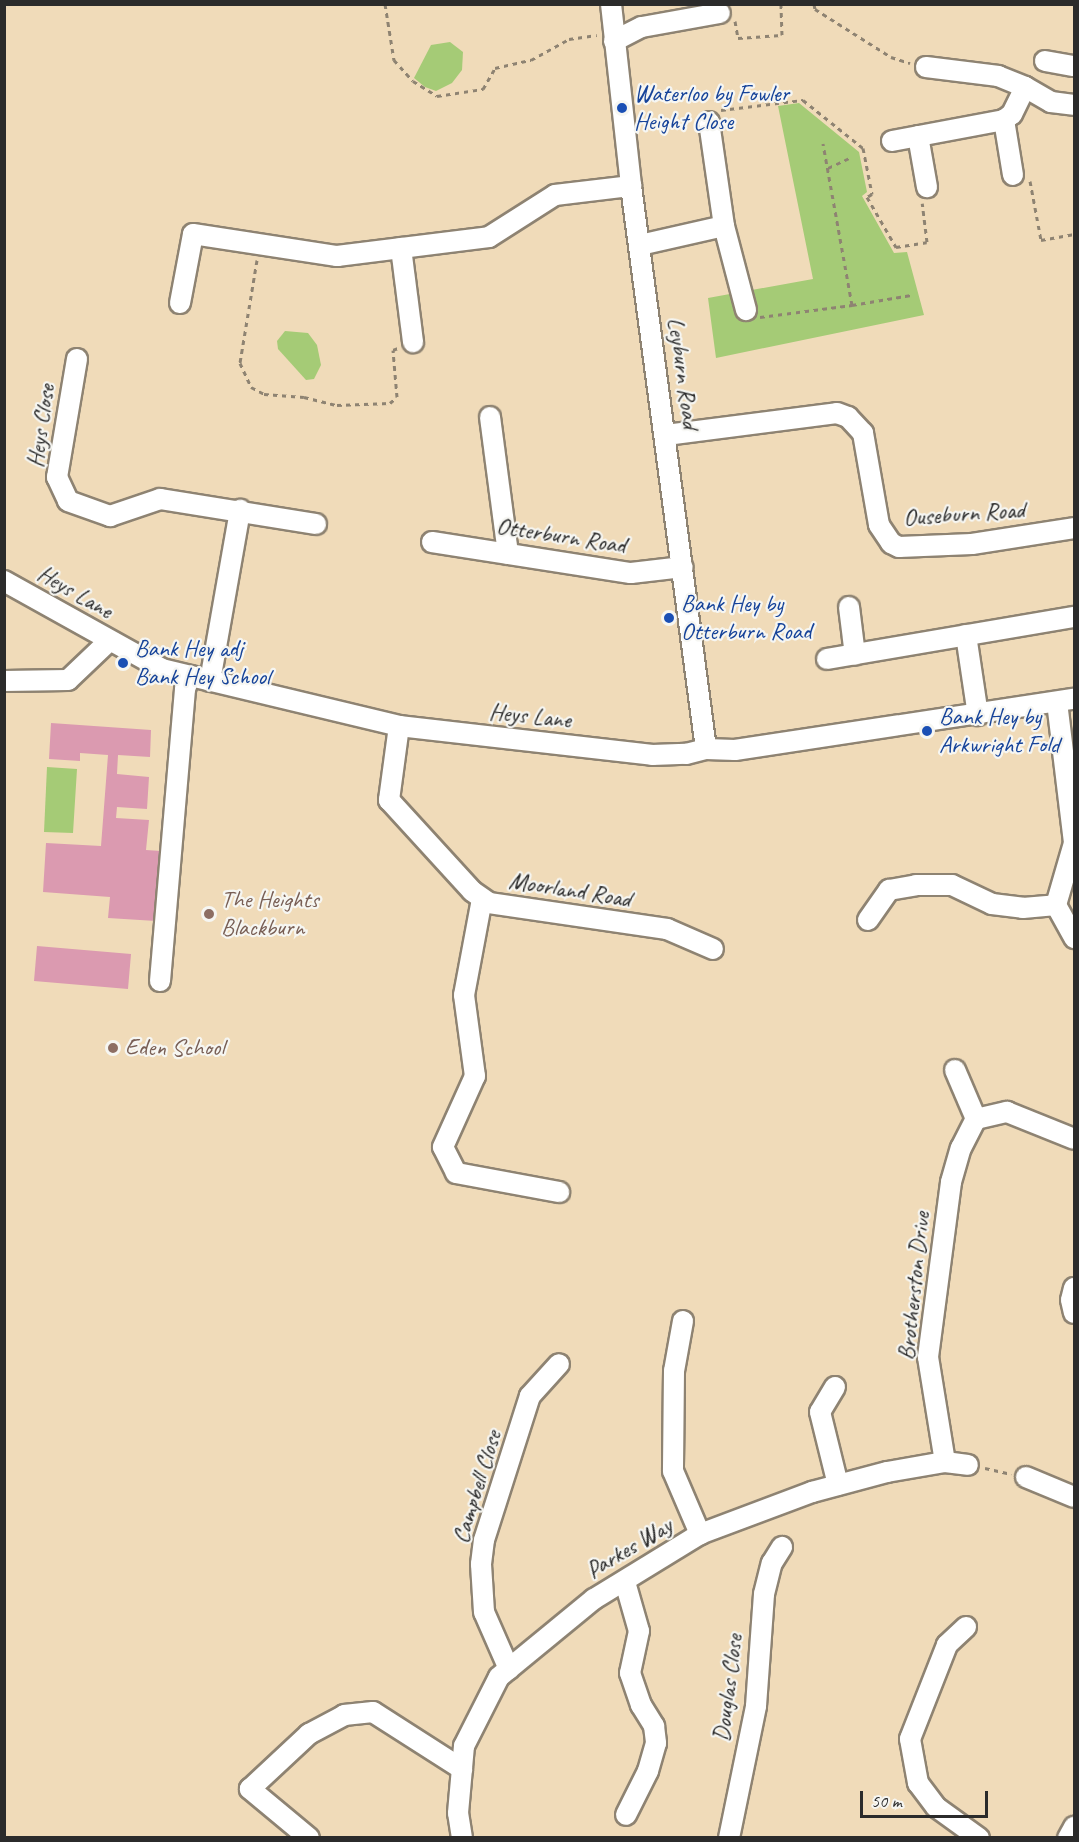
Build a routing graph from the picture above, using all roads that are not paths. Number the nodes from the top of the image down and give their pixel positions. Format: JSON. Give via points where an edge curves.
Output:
{"nodes":[{"id":1,"x":612,"y":4,"type":"edge"},
{"id":2,"x":720,"y":13,"type":"road end"},
{"id":3,"x":613,"y":36,"type":"junction"},
{"id":4,"x":1045,"y":61,"type":"dead end"},
{"id":5,"x":1074,"y":66,"type":"edge"},
{"id":6,"x":926,"y":68,"type":"road end"},
{"id":7,"x":1024,"y":87,"type":"junction"},
{"id":8,"x":1074,"y":105,"type":"edge"},
{"id":9,"x":1004,"y":120,"type":"junction"},
{"id":10,"x":709,"y":122,"type":"road end"},
{"id":11,"x":918,"y":136,"type":"junction"},
{"id":12,"x":892,"y":141,"type":"dead end"},
{"id":13,"x":1012,"y":175,"type":"road end"},
{"id":14,"x":631,"y":186,"type":"junction"},
{"id":15,"x":927,"y":187,"type":"road end"},
{"id":16,"x":724,"y":226,"type":"junction"},
{"id":17,"x":640,"y":244,"type":"junction"},
{"id":18,"x":400,"y":248,"type":"junction"},
{"id":19,"x":180,"y":303,"type":"dead end"},
{"id":20,"x":746,"y":310,"type":"road end"},
{"id":21,"x":413,"y":342,"type":"road end"},
{"id":22,"x":77,"y":359,"type":"dead end"},
{"id":23,"x":490,"y":417,"type":"dead end"},
{"id":24,"x":666,"y":435,"type":"junction"},
{"id":25,"x":240,"y":510,"type":"junction"},
{"id":26,"x":316,"y":524,"type":"dead end"},
{"id":27,"x":1074,"y":528,"type":"edge"},
{"id":28,"x":432,"y":542,"type":"dead end"},
{"id":29,"x":508,"y":554,"type":"junction"},
{"id":30,"x":683,"y":567,"type":"junction"},
{"id":31,"x":4,"y":581,"type":"edge"},
{"id":32,"x":849,"y":607,"type":"dead end"},
{"id":33,"x":1074,"y":617,"type":"edge"},
{"id":34,"x":966,"y":635,"type":"junction"},
{"id":35,"x":109,"y":641,"type":"junction"},
{"id":36,"x":855,"y":655,"type":"junction"},
{"id":37,"x":827,"y":659,"type":"dead end"},
{"id":38,"x":190,"y":676,"type":"junction"},
{"id":39,"x":4,"y":681,"type":"edge"},
{"id":40,"x":210,"y":681,"type":"junction"},
{"id":41,"x":1066,"y":700,"type":"edge"},
{"id":42,"x":978,"y":715,"type":"junction"},
{"id":43,"x":399,"y":726,"type":"junction"},
{"id":44,"x":706,"y":749,"type":"junction"},
{"id":45,"x":1074,"y":843,"type":"edge"},
{"id":46,"x":482,"y":899,"type":"junction"},
{"id":47,"x":1056,"y":905,"type":"junction"},
{"id":48,"x":868,"y":920,"type":"dead end"},
{"id":49,"x":1074,"y":938,"type":"edge"},
{"id":50,"x":713,"y":949,"type":"dead end"},
{"id":51,"x":160,"y":981,"type":"dead end"},
{"id":52,"x":955,"y":1070,"type":"dead end"},
{"id":53,"x":976,"y":1119,"type":"junction"},
{"id":54,"x":1074,"y":1139,"type":"edge"},
{"id":55,"x":559,"y":1192,"type":"dead end"},
{"id":56,"x":1074,"y":1288,"type":"edge"},
{"id":57,"x":1074,"y":1313,"type":"edge"},
{"id":58,"x":683,"y":1321,"type":"dead end"},
{"id":59,"x":559,"y":1364,"type":"dead end"},
{"id":60,"x":835,"y":1387,"type":"dead end"},
{"id":61,"x":945,"y":1462,"type":"junction"},
{"id":62,"x":968,"y":1465,"type":"road end"},
{"id":63,"x":1026,"y":1477,"type":"road end"},
{"id":64,"x":838,"y":1485,"type":"junction"},
{"id":65,"x":1074,"y":1497,"type":"edge"},
{"id":66,"x":700,"y":1534,"type":"junction"},
{"id":67,"x":782,"y":1546,"type":"dead end"},
{"id":68,"x":626,"y":1582,"type":"junction"},
{"id":69,"x":966,"y":1627,"type":"dead end"},
{"id":70,"x":509,"y":1669,"type":"junction"},
{"id":71,"x":462,"y":1769,"type":"junction"},
{"id":72,"x":626,"y":1815,"type":"dead end"},
{"id":73,"x":1074,"y":1827,"type":"edge"},
{"id":74,"x":309,"y":1838,"type":"edge"},
{"id":75,"x":462,"y":1838,"type":"edge"},
{"id":76,"x":729,"y":1838,"type":"edge"},
{"id":77,"x":979,"y":1838,"type":"edge"},
{"id":78,"x":1068,"y":1838,"type":"edge"}],
"edges":[{"from":1,"to":3,"type":"street","name":"Leyburn Road"},
{"from":2,"to":3,"type":"street"},
{"from":3,"to":14,"type":"street","name":"Leyburn Road"},
{"from":4,"to":5,"type":"street"},
{"from":6,"to":7,"type":"street","via":[[998,76]]},
{"from":7,"to":8,"type":"street","via":[[1051,102]]},
{"from":7,"to":9,"type":"street","via":[[1012,114]]},
{"from":9,"to":11,"type":"street"},
{"from":9,"to":13,"type":"street"},
{"from":10,"to":16,"type":"street"},
{"from":11,"to":12,"type":"street"},
{"from":11,"to":15,"type":"street"},
{"from":14,"to":17,"type":"street","name":"Leyburn Road"},
{"from":14,"to":18,"type":"street","via":[[555,195],[489,237]]},
{"from":16,"to":17,"type":"street"},
{"from":16,"to":20,"type":"street"},
{"from":17,"to":24,"type":"street","name":"Leyburn Road"},
{"from":18,"to":19,"type":"street","via":[[337,256],[193,234]]},
{"from":18,"to":21,"type":"street"},
{"from":22,"to":25,"type":"street","name":"Heys Close","via":[[57,477],[68,501],[110,516],[160,499]]},
{"from":23,"to":29,"type":"street"},
{"from":24,"to":27,"type":"street","name":"Ouseburn Road","via":[[837,413],[848,417],[863,433],[879,525],[891,543],[899,547],[972,544]]},
{"from":24,"to":30,"type":"street","name":"Leyburn Road"},
{"from":25,"to":26,"type":"street","name":"Heys Close"},
{"from":25,"to":40,"type":"street"},
{"from":28,"to":29,"type":"street","name":"Otterburn Road"},
{"from":29,"to":30,"type":"street","name":"Otterburn Road","via":[[631,573]]},
{"from":30,"to":44,"type":"street","name":"Leyburn Road"},
{"from":31,"to":35,"type":"street","name":"Heys Lane"},
{"from":32,"to":36,"type":"street"},
{"from":33,"to":34,"type":"street"},
{"from":34,"to":36,"type":"street"},
{"from":34,"to":42,"type":"street"},
{"from":35,"to":38,"type":"street","name":"Heys Lane","via":[[162,669]]},
{"from":35,"to":39,"type":"street","via":[[68,680]]},
{"from":36,"to":37,"type":"street"},
{"from":38,"to":40,"type":"street","name":"Heys Lane"},
{"from":38,"to":51,"type":"street","via":[[185,689]]},
{"from":40,"to":43,"type":"street","name":"Heys Lane"},
{"from":41,"to":42,"type":"street","name":"Heys Lane"},
{"from":41,"to":45,"type":"street"},
{"from":42,"to":44,"type":"street","name":"Heys Lane","via":[[735,750]]},
{"from":43,"to":44,"type":"street","name":"Heys Lane","via":[[652,755]]},
{"from":43,"to":46,"type":"street","name":"Moorland Road","via":[[389,800]]},
{"from":45,"to":47,"type":"street"},
{"from":46,"to":50,"type":"street","name":"Moorland Road","via":[[667,929]]},
{"from":46,"to":55,"type":"street","via":[[464,995],[475,1076],[443,1147],[456,1173]]},
{"from":47,"to":48,"type":"street","via":[[1023,909],[992,904],[952,885],[916,885],[889,890]]},
{"from":47,"to":49,"type":"street"},
{"from":52,"to":53,"type":"street"},
{"from":53,"to":54,"type":"street","via":[[1007,1112]]},
{"from":53,"to":61,"type":"street","name":"Brotherston Drive","via":[[951,1182],[928,1357]]},
{"from":56,"to":57,"type":"street"},
{"from":58,"to":66,"type":"street","via":[[674,1371],[673,1471]]},
{"from":59,"to":70,"type":"street","name":"Campbell Close","via":[[530,1396],[480,1564],[484,1612]]},
{"from":60,"to":64,"type":"street","via":[[820,1412]]},
{"from":61,"to":62,"type":"street","name":"Parkes Way"},
{"from":61,"to":64,"type":"street","name":"Parkes Way"},
{"from":63,"to":65,"type":"street"},
{"from":64,"to":66,"type":"street","name":"Parkes Way"},
{"from":66,"to":68,"type":"street","name":"Parkes Way"},
{"from":67,"to":76,"type":"street","name":"Douglas Close","via":[[772,1563],[764,1594],[756,1706]]},
{"from":68,"to":70,"type":"street","name":"Parkes Way","via":[[594,1599]]},
{"from":68,"to":72,"type":"street","via":[[639,1631],[630,1673],[641,1705],[654,1726],[656,1743],[648,1771]]},
{"from":69,"to":77,"type":"street","via":[[947,1645],[910,1739],[918,1783],[936,1807]]},
{"from":70,"to":71,"type":"street","name":"Parkes Way","via":[[499,1677],[464,1746]]},
{"from":71,"to":74,"type":"street","via":[[373,1712],[344,1715],[309,1734],[250,1789]]},
{"from":71,"to":75,"type":"street","name":"Parkes Way","via":[[458,1813]]},
{"from":73,"to":78,"type":"street"}]}
